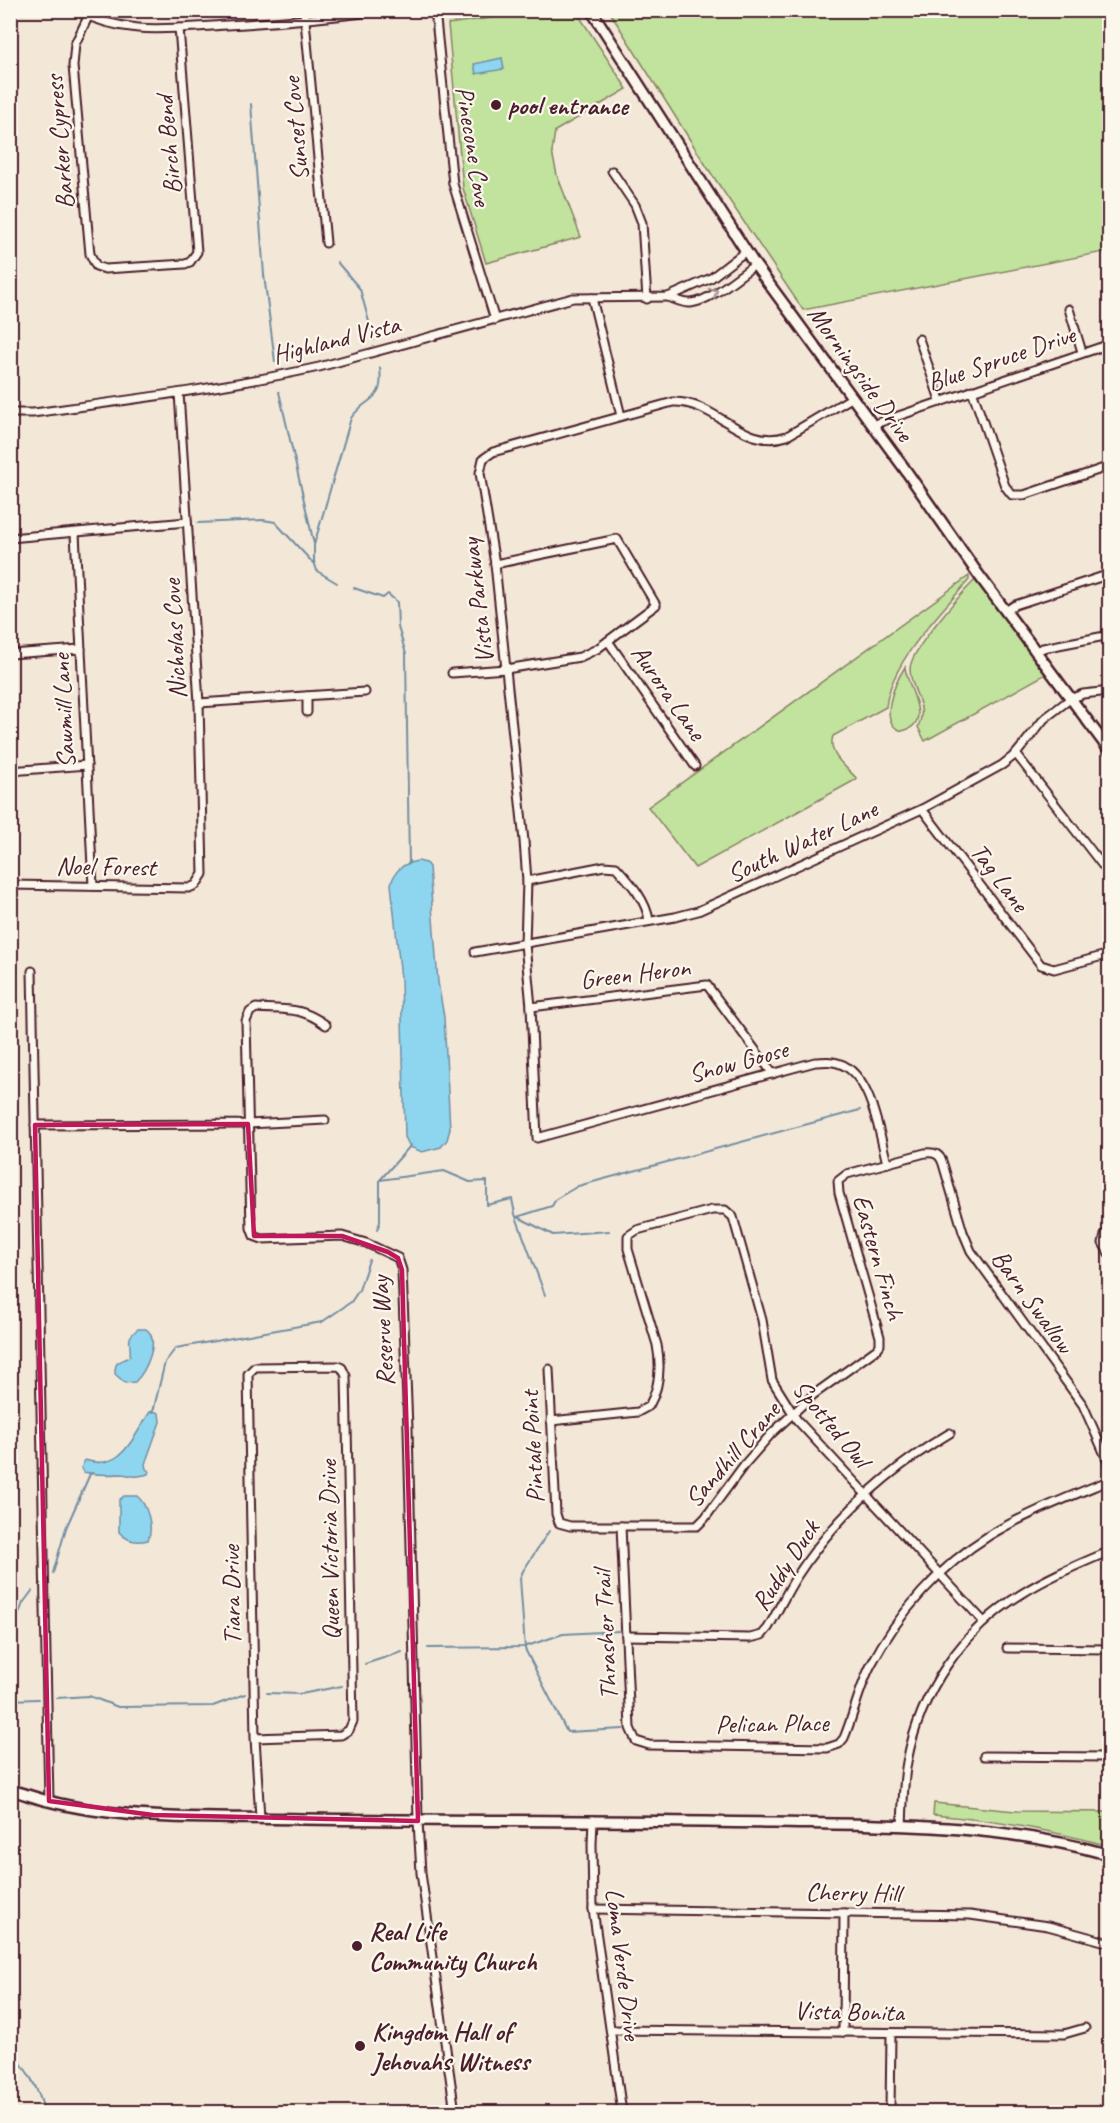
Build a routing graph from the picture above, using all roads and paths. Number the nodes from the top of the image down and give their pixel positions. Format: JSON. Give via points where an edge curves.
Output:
{"nodes":[{"id":1,"x":75,"y":10,"type":"edge"},
{"id":2,"x":304,"y":10,"type":"edge"},
{"id":3,"x":387,"y":10,"type":"edge"},
{"id":4,"x":435,"y":10,"type":"edge"},
{"id":5,"x":591,"y":10,"type":"edge"},
{"id":6,"x":87,"y":17,"type":"junction"},
{"id":7,"x":305,"y":21,"type":"junction"},
{"id":8,"x":179,"y":28,"type":"junction"},
{"id":9,"x":612,"y":171,"type":"dead end"},
{"id":10,"x":326,"y":243,"type":"dead end"},
{"id":11,"x":747,"y":251,"type":"junction"},
{"id":12,"x":194,"y":257,"type":"joint"},
{"id":13,"x":755,"y":265,"type":"junction"},
{"id":14,"x":668,"y":297,"type":"junction"},
{"id":15,"x":592,"y":298,"type":"junction"},
{"id":16,"x":647,"y":299,"type":"junction"},
{"id":17,"x":1069,"y":309,"type":"dead end"},
{"id":18,"x":495,"y":320,"type":"junction"},
{"id":19,"x":918,"y":339,"type":"dead end"},
{"id":20,"x":1110,"y":344,"type":"edge"},
{"id":21,"x":1082,"y":352,"type":"junction"},
{"id":22,"x":972,"y":390,"type":"junction"},
{"id":23,"x":179,"y":393,"type":"junction"},
{"id":24,"x":853,"y":397,"type":"junction"},
{"id":25,"x":940,"y":400,"type":"junction"},
{"id":26,"x":10,"y":413,"type":"edge"},
{"id":27,"x":621,"y":416,"type":"junction"},
{"id":28,"x":872,"y":425,"type":"junction"},
{"id":29,"x":1110,"y":466,"type":"edge"},
{"id":30,"x":188,"y":522,"type":"junction"},
{"id":31,"x":75,"y":533,"type":"junction"},
{"id":32,"x":10,"y":538,"type":"edge"},
{"id":33,"x":495,"y":564,"type":"junction"},
{"id":34,"x":1110,"y":574,"type":"edge"},
{"id":35,"x":1006,"y":611,"type":"junction"},
{"id":36,"x":1110,"y":635,"type":"edge"},
{"id":37,"x":608,"y":641,"type":"junction"},
{"id":38,"x":81,"y":649,"type":"junction"},
{"id":39,"x":1035,"y":652,"type":"junction"},
{"id":40,"x":10,"y":654,"type":"edge"},
{"id":41,"x":506,"y":669,"type":"junction"},
{"id":42,"x":452,"y":673,"type":"dead end"},
{"id":43,"x":1110,"y":690,"type":"edge"},
{"id":44,"x":365,"y":692,"type":"dead end"},
{"id":45,"x":307,"y":696,"type":"junction"},
{"id":46,"x":1070,"y":699,"type":"junction"},
{"id":47,"x":199,"y":703,"type":"junction"},
{"id":48,"x":307,"y":712,"type":"dead end"},
{"id":49,"x":1110,"y":751,"type":"edge"},
{"id":50,"x":1016,"y":754,"type":"junction"},
{"id":51,"x":87,"y":765,"type":"junction"},
{"id":52,"x":695,"y":766,"type":"dead end"},
{"id":53,"x":10,"y":771,"type":"edge"},
{"id":54,"x":922,"y":809,"type":"junction"},
{"id":55,"x":1110,"y":875,"type":"edge"},
{"id":56,"x":199,"y":881,"type":"joint"},
{"id":57,"x":526,"y":881,"type":"junction"},
{"id":58,"x":10,"y":885,"type":"edge"},
{"id":59,"x":93,"y":886,"type":"junction"},
{"id":60,"x":650,"y":921,"type":"junction"},
{"id":61,"x":525,"y":944,"type":"junction"},
{"id":62,"x":476,"y":952,"type":"dead end"},
{"id":63,"x":1110,"y":954,"type":"edge"},
{"id":64,"x":32,"y":971,"type":"dead end"},
{"id":65,"x":531,"y":1007,"type":"junction"},
{"id":66,"x":326,"y":1025,"type":"dead end"},
{"id":67,"x":773,"y":1074,"type":"junction"},
{"id":68,"x":325,"y":1120,"type":"dead end"},
{"id":69,"x":248,"y":1124,"type":"junction"},
{"id":70,"x":35,"y":1125,"type":"junction"},
{"id":71,"x":537,"y":1138,"type":"joint"},
{"id":72,"x":887,"y":1163,"type":"junction"},
{"id":73,"x":1110,"y":1230,"type":"edge"},
{"id":74,"x":1110,"y":1255,"type":"edge"},
{"id":75,"x":880,"y":1346,"type":"joint"},
{"id":76,"x":549,"y":1369,"type":"dead end"},
{"id":77,"x":250,"y":1371,"type":"joint"},
{"id":78,"x":792,"y":1414,"type":"junction"},
{"id":79,"x":551,"y":1421,"type":"junction"},
{"id":80,"x":950,"y":1433,"type":"dead end"},
{"id":81,"x":1110,"y":1467,"type":"edge"},
{"id":82,"x":1110,"y":1480,"type":"edge"},
{"id":83,"x":866,"y":1495,"type":"junction"},
{"id":84,"x":559,"y":1523,"type":"joint"},
{"id":85,"x":621,"y":1526,"type":"junction"},
{"id":86,"x":1110,"y":1551,"type":"edge"},
{"id":87,"x":939,"y":1574,"type":"junction"},
{"id":88,"x":984,"y":1622,"type":"junction"},
{"id":89,"x":626,"y":1636,"type":"junction"},
{"id":90,"x":1007,"y":1648,"type":"dead end"},
{"id":91,"x":1110,"y":1649,"type":"edge"},
{"id":92,"x":255,"y":1738,"type":"junction"},
{"id":93,"x":636,"y":1741,"type":"joint"},
{"id":94,"x":984,"y":1756,"type":"dead end"},
{"id":95,"x":1110,"y":1757,"type":"edge"},
{"id":96,"x":10,"y":1790,"type":"edge"},
{"id":97,"x":49,"y":1801,"type":"junction"},
{"id":98,"x":260,"y":1818,"type":"junction"},
{"id":99,"x":593,"y":1820,"type":"junction"},
{"id":100,"x":418,"y":1821,"type":"junction"},
{"id":101,"x":902,"y":1826,"type":"junction"},
{"id":102,"x":1110,"y":1855,"type":"edge"},
{"id":103,"x":593,"y":1910,"type":"junction"},
{"id":104,"x":844,"y":1913,"type":"junction"},
{"id":105,"x":1110,"y":1943,"type":"edge"},
{"id":106,"x":1085,"y":2028,"type":"dead end"},
{"id":107,"x":611,"y":2030,"type":"junction"},
{"id":108,"x":843,"y":2032,"type":"junction"},
{"id":109,"x":891,"y":2033,"type":"junction"},
{"id":110,"x":455,"y":2112,"type":"edge"},
{"id":111,"x":622,"y":2112,"type":"edge"},
{"id":112,"x":890,"y":2112,"type":"edge"}],
"edges":[{"from":1,"to":6,"type":"street"},
{"from":2,"to":7,"type":"street","name":"Sunset Cove"},
{"from":3,"to":7,"type":"street"},
{"from":4,"to":18,"type":"street","name":"Pinecone Cove","via":[[453,184]]},
{"from":5,"to":11,"type":"main road","name":"Morningside Drive"},
{"from":6,"to":8,"type":"street","via":[[139,29]]},
{"from":6,"to":12,"type":"street","name":"Barker Cypress","via":[[75,44],[73,66],[90,254],[96,266],[109,269],[185,264]]},
{"from":7,"to":8,"type":"street"},
{"from":7,"to":10,"type":"street","name":"Sunset Cove"},
{"from":8,"to":12,"type":"street","name":"Birch Bend","via":[[198,246]]},
{"from":9,"to":16,"type":"street","via":[[642,223]]},
{"from":11,"to":13,"type":"main road","name":"Morningside Drive"},
{"from":11,"to":14,"type":"street","name":"Highland Vista","via":[[711,278]]},
{"from":14,"to":13,"type":"street","name":"Highland Vista","one_way":true,"via":[[689,304],[701,300]]},
{"from":13,"to":24,"type":"main road","name":"Morningside Drive"},
{"from":14,"to":16,"type":"street","name":"Highland Vista"},
{"from":15,"to":16,"type":"street","name":"Highland Vista"},
{"from":15,"to":18,"type":"street","name":"Highland Vista","via":[[573,298]]},
{"from":15,"to":27,"type":"street"},
{"from":17,"to":21,"type":"street"},
{"from":18,"to":23,"type":"street","name":"Highland Vista","via":[[319,368]]},
{"from":19,"to":25,"type":"street"},
{"from":20,"to":21,"type":"street","name":"Blue Spruce Drive"},
{"from":21,"to":22,"type":"street","name":"Blue Spruce Drive"},
{"from":22,"to":25,"type":"street","name":"Blue Spruce Drive"},
{"from":22,"to":29,"type":"street","via":[[1005,486],[1012,495],[1024,495]]},
{"from":23,"to":26,"type":"street","name":"Highland Vista"},
{"from":23,"to":30,"type":"street","name":"Nicholas Cove"},
{"from":24,"to":27,"type":"street","name":"Vista Parkway","via":[[777,439],[750,435],[704,408],[684,402]]},
{"from":24,"to":28,"type":"main road","name":"Morningside Drive"},
{"from":25,"to":28,"type":"street","name":"Blue Spruce Drive"},
{"from":27,"to":33,"type":"street","name":"Vista Parkway","via":[[493,452],[483,459],[480,473]]},
{"from":28,"to":35,"type":"main road","name":"Morningside Drive"},
{"from":30,"to":31,"type":"street"},
{"from":30,"to":47,"type":"street","name":"Nicholas Cove"},
{"from":31,"to":32,"type":"street"},
{"from":31,"to":38,"type":"street","name":"Sawmill Lane"},
{"from":33,"to":37,"type":"street","via":[[617,539],[657,605]]},
{"from":33,"to":41,"type":"street","name":"Vista Parkway"},
{"from":34,"to":35,"type":"street"},
{"from":35,"to":39,"type":"main road","name":"Morningside Drive"},
{"from":36,"to":39,"type":"street"},
{"from":37,"to":41,"type":"street","via":[[580,657]]},
{"from":37,"to":52,"type":"street","name":"Aurora Lane"},
{"from":38,"to":40,"type":"street"},
{"from":38,"to":51,"type":"street","name":"Sawmill Lane"},
{"from":39,"to":46,"type":"main road","name":"Morningside Drive"},
{"from":41,"to":42,"type":"street"},
{"from":41,"to":57,"type":"street","name":"Vista Parkway"},
{"from":43,"to":46,"type":"street","name":"South Water Lane"},
{"from":44,"to":45,"type":"street"},
{"from":45,"to":47,"type":"street"},
{"from":45,"to":48,"type":"street"},
{"from":46,"to":49,"type":"main road","name":"Morningside Drive"},
{"from":46,"to":50,"type":"street","name":"South Water Lane","via":[[1044,719]]},
{"from":47,"to":56,"type":"street","name":"Nicholas Cove","via":[[203,870]]},
{"from":50,"to":54,"type":"street","name":"South Water Lane","via":[[995,770]]},
{"from":50,"to":55,"type":"street"},
{"from":51,"to":53,"type":"street"},
{"from":51,"to":59,"type":"street","name":"Sawmill Lane"},
{"from":54,"to":60,"type":"street","name":"South Water Lane","via":[[698,911]]},
{"from":54,"to":63,"type":"street","name":"Tag Lane","via":[[1047,968],[1061,968]]},
{"from":56,"to":59,"type":"street","name":"Noel Forest","via":[[189,888]]},
{"from":57,"to":60,"type":"street","via":[[616,867],[643,901]]},
{"from":57,"to":61,"type":"street","name":"Vista Parkway"},
{"from":58,"to":59,"type":"street","name":"Noel Forest"},
{"from":60,"to":61,"type":"street","name":"South Water Lane"},
{"from":61,"to":62,"type":"street","name":"South Water Lane"},
{"from":61,"to":65,"type":"street","name":"Vista Parkway"},
{"from":64,"to":70,"type":"street"},
{"from":65,"to":67,"type":"street","name":"Green Heron","via":[[707,985]]},
{"from":65,"to":71,"type":"street","name":"Vista Parkway"},
{"from":66,"to":69,"type":"street","name":"Reserve Way","via":[[302,1011],[256,1008],[250,1012],[246,1021]]},
{"from":67,"to":71,"type":"street","name":"Snow Goose"},
{"from":67,"to":72,"type":"street","name":"Snow Goose","via":[[815,1062],[834,1062],[849,1068],[869,1098]]},
{"from":68,"to":69,"type":"street"},
{"from":69,"to":70,"type":"street"},
{"from":69,"to":100,"type":"street","name":"Reserve Way","via":[[250,1228],[254,1236],[342,1236],[393,1255],[402,1270]]},
{"from":70,"to":97,"type":"street"},
{"from":72,"to":75,"type":"street","name":"Eastern Finch","via":[[847,1174],[838,1181]]},
{"from":72,"to":81,"type":"street","name":"Barn Swallow","via":[[925,1153],[937,1154],[944,1164],[971,1251],[1083,1405]]},
{"from":73,"to":74,"type":"street","via":[[1103,1239]]},
{"from":75,"to":78,"type":"street","name":"Sandhill Crane"},
{"from":76,"to":79,"type":"street","name":"Pintale Point"},
{"from":77,"to":92,"type":"street","name":"Tiara Drive"},
{"from":77,"to":92,"type":"street","name":"Queen Victoria Drive","via":[[255,1367],[333,1366],[345,1372],[353,1709],[352,1726],[341,1735]]},
{"from":78,"to":79,"type":"street","name":"Spotted Owl","via":[[772,1380],[760,1315],[733,1217],[726,1210],[712,1210],[628,1236],[628,1249],[659,1354],[660,1372],[650,1406],[642,1412]]},
{"from":78,"to":83,"type":"street","name":"Spotted Owl"},
{"from":78,"to":85,"type":"street","name":"Sandhill Crane","via":[[744,1466],[699,1525]]},
{"from":79,"to":84,"type":"street","name":"Pintale Point"},
{"from":80,"to":83,"type":"street","name":"Ruddy Duck","via":[[900,1466]]},
{"from":82,"to":87,"type":"street","name":"Pelican Place","via":[[1003,1528]]},
{"from":83,"to":87,"type":"street","name":"Spotted Owl"},
{"from":83,"to":89,"type":"street","name":"Ruddy Duck","via":[[814,1552],[762,1635]]},
{"from":84,"to":85,"type":"street","name":"Sandhill Crane"},
{"from":85,"to":89,"type":"street","name":"Thrasher Trail"},
{"from":86,"to":88,"type":"street","via":[[1034,1586]]},
{"from":87,"to":88,"type":"street","name":"Spotted Owl"},
{"from":87,"to":93,"type":"street","name":"Pelican Place","via":[[879,1651],[860,1690],[844,1738],[836,1746],[646,1745]]},
{"from":88,"to":101,"type":"street","via":[[952,1658],[922,1712],[907,1764]]},
{"from":89,"to":93,"type":"street","name":"Thrasher Trail","via":[[630,1728]]},
{"from":90,"to":91,"type":"street"},
{"from":92,"to":98,"type":"street","name":"Tiara Drive"},
{"from":94,"to":95,"type":"street"},
{"from":96,"to":97,"type":"main road"},
{"from":97,"to":98,"type":"main road","via":[[153,1815]]},
{"from":98,"to":100,"type":"main road"},
{"from":99,"to":100,"type":"main road"},
{"from":99,"to":101,"type":"main road"},
{"from":99,"to":103,"type":"street","name":"Loma Verde Drive"},
{"from":100,"to":110,"type":"street","via":[[421,1873]]},
{"from":101,"to":102,"type":"main road","via":[[1022,1835]]},
{"from":103,"to":104,"type":"street","name":"Cherry Hill"},
{"from":103,"to":107,"type":"street","name":"Loma Verde Drive"},
{"from":104,"to":105,"type":"street","name":"Cherry Hill","via":[[989,1917],[1048,1926]]},
{"from":104,"to":108,"type":"street"},
{"from":106,"to":109,"type":"street","name":"Vista Bonita","via":[[1064,2034]]},
{"from":107,"to":108,"type":"street","name":"Vista Bonita"},
{"from":107,"to":111,"type":"street","name":"Loma Verde Drive"},
{"from":108,"to":109,"type":"street","name":"Vista Bonita"},
{"from":109,"to":112,"type":"street"}]}
